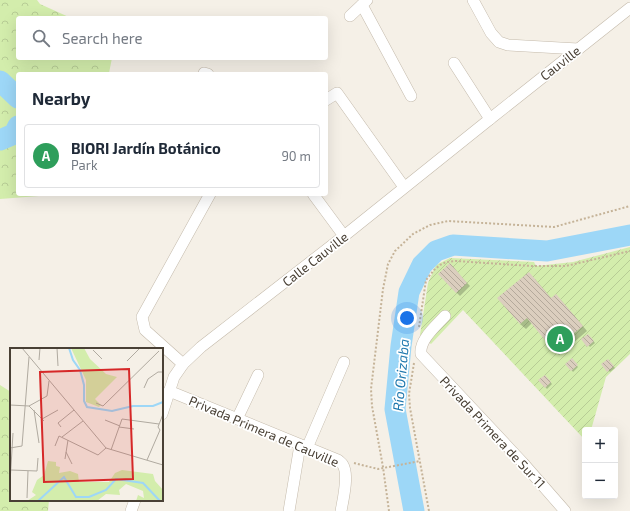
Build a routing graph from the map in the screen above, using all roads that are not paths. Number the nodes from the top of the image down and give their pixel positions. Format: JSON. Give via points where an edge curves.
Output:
{"nodes":[{"id":1,"x":473,"y":0,"type":"edge"},
{"id":2,"x":365,"y":2,"type":"edge"},
{"id":3,"x":630,"y":8,"type":"edge"},
{"id":4,"x":350,"y":16,"type":"dead end"},
{"id":5,"x":578,"y":49,"type":"junction"},
{"id":6,"x":454,"y":63,"type":"dead end"},
{"id":7,"x":411,"y":96,"type":"dead end"},
{"id":8,"x":328,"y":99,"type":"edge"},
{"id":9,"x":490,"y":119,"type":"junction"},
{"id":10,"x":404,"y":187,"type":"junction"},
{"id":11,"x":209,"y":196,"type":"edge"},
{"id":12,"x":314,"y":196,"type":"edge"},
{"id":13,"x":344,"y":236,"type":"junction"},
{"id":14,"x":445,"y":316,"type":"dead end"},
{"id":15,"x":344,"y":362,"type":"dead end"},
{"id":16,"x":183,"y":364,"type":"junction"},
{"id":17,"x":258,"y":375,"type":"dead end"},
{"id":18,"x":169,"y":391,"type":"junction"},
{"id":19,"x":163,"y":411,"type":"edge"},
{"id":20,"x":237,"y":419,"type":"junction"},
{"id":21,"x":303,"y":447,"type":"junction"},
{"id":22,"x":135,"y":501,"type":"edge"},
{"id":23,"x":131,"y":511,"type":"edge"},
{"id":24,"x":289,"y":511,"type":"edge"},
{"id":25,"x":341,"y":511,"type":"edge"},
{"id":26,"x":565,"y":511,"type":"edge"}],
"edges":[{"from":1,"to":5,"type":"street","via":[[491,33],[499,42],[508,45]]},
{"from":2,"to":4,"type":"street"},
{"from":2,"to":7,"type":"street"},
{"from":3,"to":5,"type":"street","name":"Cauville"},
{"from":5,"to":9,"type":"street","name":"Cauville"},
{"from":6,"to":9,"type":"street"},
{"from":8,"to":10,"type":"street","via":[[337,93]]},
{"from":9,"to":10,"type":"street","name":"Calle Cauville"},
{"from":10,"to":13,"type":"street","name":"Calle Cauville"},
{"from":11,"to":16,"type":"street","via":[[142,317],[145,330]]},
{"from":12,"to":13,"type":"street"},
{"from":13,"to":16,"type":"street","name":"Calle Cauville"},
{"from":14,"to":26,"type":"street","name":"Privada Primera de Sur 11","via":[[420,348]]},
{"from":15,"to":21,"type":"street"},
{"from":16,"to":18,"type":"street","name":"Calle Cauville","via":[[174,377]]},
{"from":17,"to":20,"type":"street"},
{"from":18,"to":19,"type":"street","name":"Calle Cauville"},
{"from":18,"to":20,"type":"street","name":"Privada Primera de Cauville"},
{"from":20,"to":21,"type":"street","name":"Privada Primera de Cauville"},
{"from":21,"to":24,"type":"street"},
{"from":21,"to":25,"type":"street","name":"Privada Primera de Cauville","via":[[343,465],[345,482]]},
{"from":22,"to":23,"type":"street"}]}
